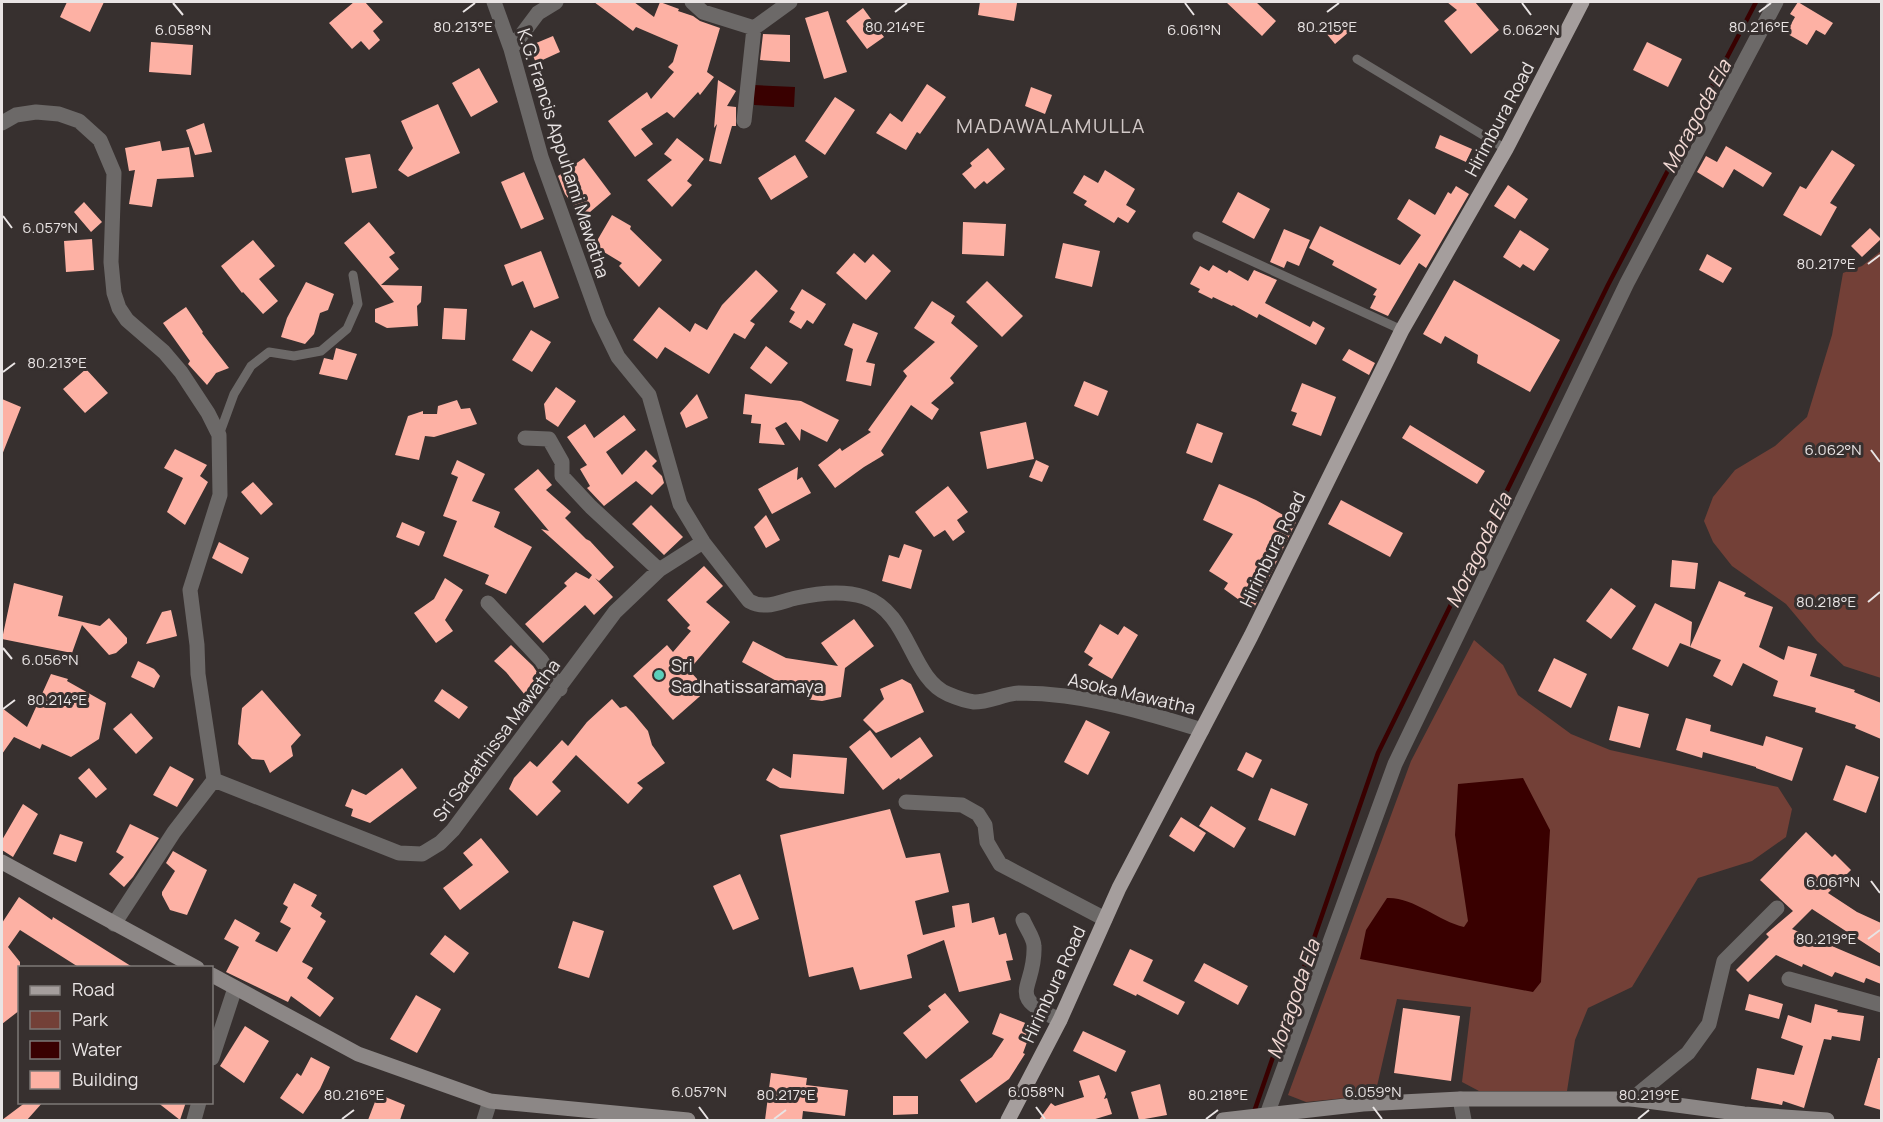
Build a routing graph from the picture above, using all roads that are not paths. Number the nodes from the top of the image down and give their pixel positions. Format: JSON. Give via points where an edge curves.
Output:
{"nodes":[{"id":1,"x":494,"y":2,"type":"edge"},
{"id":2,"x":556,"y":2,"type":"edge"},
{"id":3,"x":693,"y":2,"type":"edge"},
{"id":4,"x":790,"y":2,"type":"edge"},
{"id":5,"x":1582,"y":2,"type":"edge"},
{"id":6,"x":1776,"y":2,"type":"edge"},
{"id":7,"x":754,"y":28,"type":"junction"},
{"id":8,"x":511,"y":49,"type":"junction"},
{"id":9,"x":1357,"y":59,"type":"dead end"},
{"id":10,"x":744,"y":121,"type":"dead end"},
{"id":11,"x":2,"y":123,"type":"edge"},
{"id":12,"x":1506,"y":149,"type":"junction"},
{"id":13,"x":1197,"y":236,"type":"dead end"},
{"id":14,"x":353,"y":275,"type":"dead end"},
{"id":15,"x":1402,"y":330,"type":"junction"},
{"id":16,"x":219,"y":435,"type":"junction"},
{"id":17,"x":525,"y":438,"type":"dead end"},
{"id":18,"x":703,"y":542,"type":"junction"},
{"id":19,"x":659,"y":570,"type":"junction"},
{"id":20,"x":488,"y":603,"type":"dead end"},
{"id":21,"x":560,"y":689,"type":"junction"},
{"id":22,"x":1202,"y":730,"type":"junction"},
{"id":23,"x":214,"y":780,"type":"junction"},
{"id":24,"x":906,"y":802,"type":"dead end"},
{"id":25,"x":2,"y":862,"type":"edge"},
{"id":26,"x":1777,"y":908,"type":"dead end"},
{"id":27,"x":1105,"y":919,"type":"junction"},
{"id":28,"x":1023,"y":920,"type":"dead end"},
{"id":29,"x":114,"y":924,"type":"junction"},
{"id":30,"x":193,"y":966,"type":"edge"},
{"id":31,"x":213,"y":976,"type":"edge"},
{"id":32,"x":1789,"y":979,"type":"dead end"},
{"id":33,"x":235,"y":988,"type":"junction"},
{"id":34,"x":1881,"y":1005,"type":"edge"},
{"id":35,"x":1060,"y":1020,"type":"junction"},
{"id":36,"x":213,"y":1055,"type":"edge"},
{"id":37,"x":1460,"y":1099,"type":"junction"},
{"id":38,"x":1632,"y":1099,"type":"junction"},
{"id":39,"x":490,"y":1101,"type":"junction"},
{"id":40,"x":198,"y":1104,"type":"edge"},
{"id":41,"x":1745,"y":1117,"type":"edge"},
{"id":42,"x":1265,"y":1118,"type":"edge"},
{"id":43,"x":194,"y":1120,"type":"edge"},
{"id":44,"x":484,"y":1120,"type":"edge"},
{"id":45,"x":688,"y":1120,"type":"edge"},
{"id":46,"x":1008,"y":1120,"type":"edge"},
{"id":47,"x":1223,"y":1120,"type":"edge"},
{"id":48,"x":1464,"y":1120,"type":"edge"},
{"id":49,"x":1827,"y":1120,"type":"edge"}],
"edges":[{"from":1,"to":8,"type":"street","name":"K.G. Francis Appuhami Mawatha"},
{"from":2,"to":8,"type":"street","via":[[538,13]]},
{"from":3,"to":7,"type":"street","via":[[704,12]]},
{"from":4,"to":7,"type":"street"},
{"from":5,"to":12,"type":"main road","name":"Hirimbura Road"},
{"from":6,"to":42,"type":"street","via":[[1627,283],[1395,764]]},
{"from":7,"to":10,"type":"street"},
{"from":8,"to":18,"type":"street","name":"K.G. Francis Appuhami Mawatha","via":[[541,157],[598,318],[618,357],[649,395],[680,504]]},
{"from":9,"to":12,"type":"lane"},
{"from":11,"to":16,"type":"street","via":[[16,115],[59,114],[79,121],[100,140],[114,173],[111,262],[119,308],[181,372]]},
{"from":12,"to":15,"type":"main road","name":"Hirimbura Road"},
{"from":13,"to":15,"type":"lane"},
{"from":14,"to":16,"type":"lane","via":[[358,304],[347,329],[321,351],[294,356],[268,352],[251,366],[234,394]]},
{"from":15,"to":22,"type":"main road","name":"Hirimbura Road"},
{"from":16,"to":23,"type":"street","via":[[220,495],[190,590]]},
{"from":17,"to":19,"type":"street","via":[[549,439],[562,462],[562,476]]},
{"from":18,"to":19,"type":"street","name":"Sri Sadathissa Mawatha"},
{"from":18,"to":22,"type":"street","name":"Asoka Mawatha","via":[[748,602],[758,606],[844,592],[882,606],[897,622],[932,681],[946,693],[974,702],[1019,693],[1064,696],[1153,714]]},
{"from":19,"to":21,"type":"street","name":"Sri Sadathissa Mawatha","via":[[615,612]]},
{"from":20,"to":21,"type":"street","via":[[541,660]]},
{"from":21,"to":23,"type":"street","name":"Sri Sadathissa Mawatha","via":[[453,830],[422,854],[399,853]]},
{"from":22,"to":27,"type":"main road","name":"Hirimbura Road"},
{"from":23,"to":29,"type":"street","via":[[174,832]]},
{"from":24,"to":27,"type":"street","via":[[962,805],[978,814],[985,825],[987,842],[1000,864]]},
{"from":25,"to":29,"type":"main road"},
{"from":26,"to":38,"type":"street","via":[[1725,961],[1709,1024],[1688,1053]]},
{"from":27,"to":35,"type":"main road","name":"Hirimbura Road"},
{"from":28,"to":35,"type":"street","via":[[1034,944],[1027,1000],[1039,1011]]},
{"from":29,"to":30,"type":"main road"},
{"from":31,"to":33,"type":"main road"},
{"from":32,"to":34,"type":"street"},
{"from":33,"to":36,"type":"street"},
{"from":33,"to":39,"type":"main road","via":[[358,1054]]},
{"from":35,"to":46,"type":"main road","name":"Hirimbura Road"},
{"from":37,"to":38,"type":"main road"},
{"from":37,"to":42,"type":"main road","via":[[1363,1104]]},
{"from":37,"to":48,"type":"street"},
{"from":38,"to":41,"type":"main road"},
{"from":39,"to":44,"type":"street"},
{"from":39,"to":45,"type":"main road"},
{"from":40,"to":43,"type":"street"},
{"from":41,"to":49,"type":"main road"},
{"from":42,"to":47,"type":"main road"}]}
